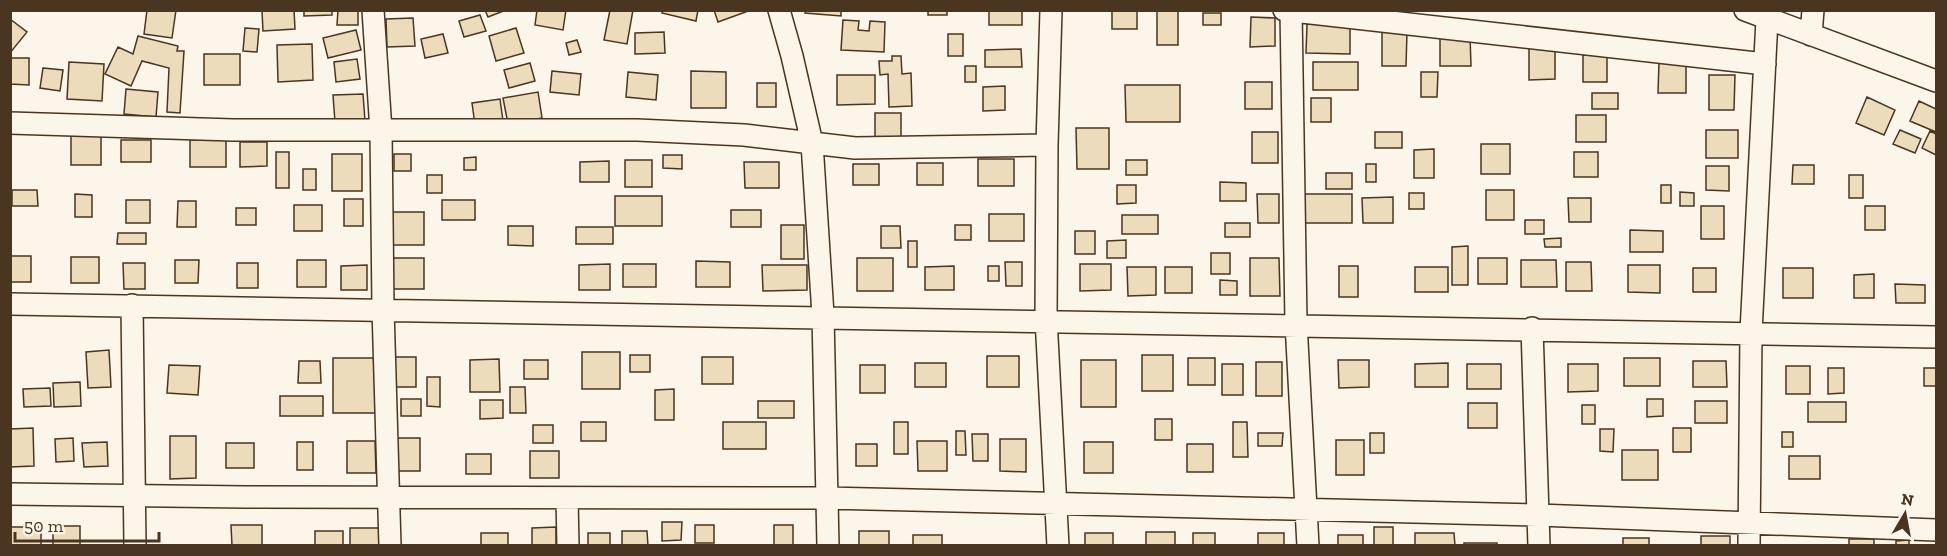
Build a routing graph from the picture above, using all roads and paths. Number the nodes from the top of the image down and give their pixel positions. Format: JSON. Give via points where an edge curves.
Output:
{"nodes":[{"id":1,"x":373,"y":10,"type":"edge"},
{"id":2,"x":779,"y":10,"type":"edge"},
{"id":3,"x":1051,"y":10,"type":"edge"},
{"id":4,"x":1745,"y":10,"type":"edge"},
{"id":5,"x":1813,"y":10,"type":"edge"},
{"id":6,"x":1289,"y":11,"type":"edge"},
{"id":7,"x":1767,"y":19,"type":"junction"},
{"id":8,"x":1811,"y":35,"type":"junction"},
{"id":9,"x":1765,"y":64,"type":"junction"},
{"id":10,"x":1936,"y":81,"type":"edge"},
{"id":11,"x":10,"y":123,"type":"edge"},
{"id":12,"x":381,"y":131,"type":"junction"},
{"id":13,"x":812,"y":143,"type":"junction"},
{"id":14,"x":1047,"y":146,"type":"junction"},
{"id":15,"x":10,"y":304,"type":"edge"},
{"id":16,"x":132,"y":305,"type":"junction"},
{"id":17,"x":383,"y":308,"type":"junction"},
{"id":18,"x":823,"y":315,"type":"junction"},
{"id":19,"x":1046,"y":318,"type":"junction"},
{"id":20,"x":1296,"y":323,"type":"junction"},
{"id":21,"x":1532,"y":328,"type":"junction"},
{"id":22,"x":1751,"y":332,"type":"junction"},
{"id":23,"x":1936,"y":337,"type":"edge"},
{"id":24,"x":10,"y":495,"type":"edge"},
{"id":25,"x":134,"y":496,"type":"junction"},
{"id":26,"x":388,"y":498,"type":"junction"},
{"id":27,"x":567,"y":498,"type":"junction"},
{"id":28,"x":827,"y":498,"type":"junction"},
{"id":29,"x":1055,"y":504,"type":"junction"},
{"id":30,"x":1308,"y":510,"type":"junction"},
{"id":31,"x":1538,"y":515,"type":"junction"},
{"id":32,"x":1749,"y":523,"type":"junction"},
{"id":33,"x":1936,"y":530,"type":"edge"},
{"id":34,"x":135,"y":546,"type":"edge"},
{"id":35,"x":390,"y":546,"type":"edge"},
{"id":36,"x":568,"y":546,"type":"edge"},
{"id":37,"x":828,"y":546,"type":"edge"},
{"id":38,"x":1058,"y":546,"type":"edge"},
{"id":39,"x":1308,"y":546,"type":"edge"},
{"id":40,"x":1539,"y":546,"type":"edge"},
{"id":41,"x":1749,"y":546,"type":"edge"}],
"edges":[{"from":1,"to":12,"type":"street"},
{"from":2,"to":13,"type":"street"},
{"from":3,"to":14,"type":"street"},
{"from":4,"to":7,"type":"street"},
{"from":5,"to":8,"type":"street"},
{"from":6,"to":9,"type":"street"},
{"from":6,"to":20,"type":"street"},
{"from":7,"to":8,"type":"street"},
{"from":7,"to":9,"type":"street"},
{"from":8,"to":10,"type":"street"},
{"from":9,"to":22,"type":"street"},
{"from":11,"to":12,"type":"street"},
{"from":12,"to":13,"type":"street","via":[[636,130]]},
{"from":12,"to":17,"type":"street"},
{"from":13,"to":14,"type":"street","via":[[865,148]]},
{"from":13,"to":18,"type":"street"},
{"from":14,"to":19,"type":"street"},
{"from":15,"to":16,"type":"street"},
{"from":16,"to":17,"type":"street"},
{"from":16,"to":25,"type":"street"},
{"from":17,"to":18,"type":"street"},
{"from":17,"to":26,"type":"street"},
{"from":18,"to":19,"type":"street"},
{"from":18,"to":28,"type":"street"},
{"from":19,"to":20,"type":"street"},
{"from":19,"to":29,"type":"street"},
{"from":20,"to":21,"type":"street"},
{"from":20,"to":30,"type":"street"},
{"from":21,"to":22,"type":"street"},
{"from":21,"to":31,"type":"street"},
{"from":22,"to":23,"type":"street"},
{"from":22,"to":32,"type":"street"},
{"from":24,"to":25,"type":"street"},
{"from":25,"to":26,"type":"street"},
{"from":25,"to":34,"type":"street"},
{"from":26,"to":27,"type":"street"},
{"from":26,"to":35,"type":"street"},
{"from":27,"to":28,"type":"street"},
{"from":27,"to":36,"type":"street"},
{"from":28,"to":29,"type":"street"},
{"from":28,"to":37,"type":"street"},
{"from":29,"to":30,"type":"street"},
{"from":29,"to":38,"type":"street"},
{"from":30,"to":31,"type":"street"},
{"from":30,"to":39,"type":"street"},
{"from":31,"to":32,"type":"street"},
{"from":31,"to":40,"type":"street"},
{"from":32,"to":33,"type":"street"},
{"from":32,"to":41,"type":"street"}]}
